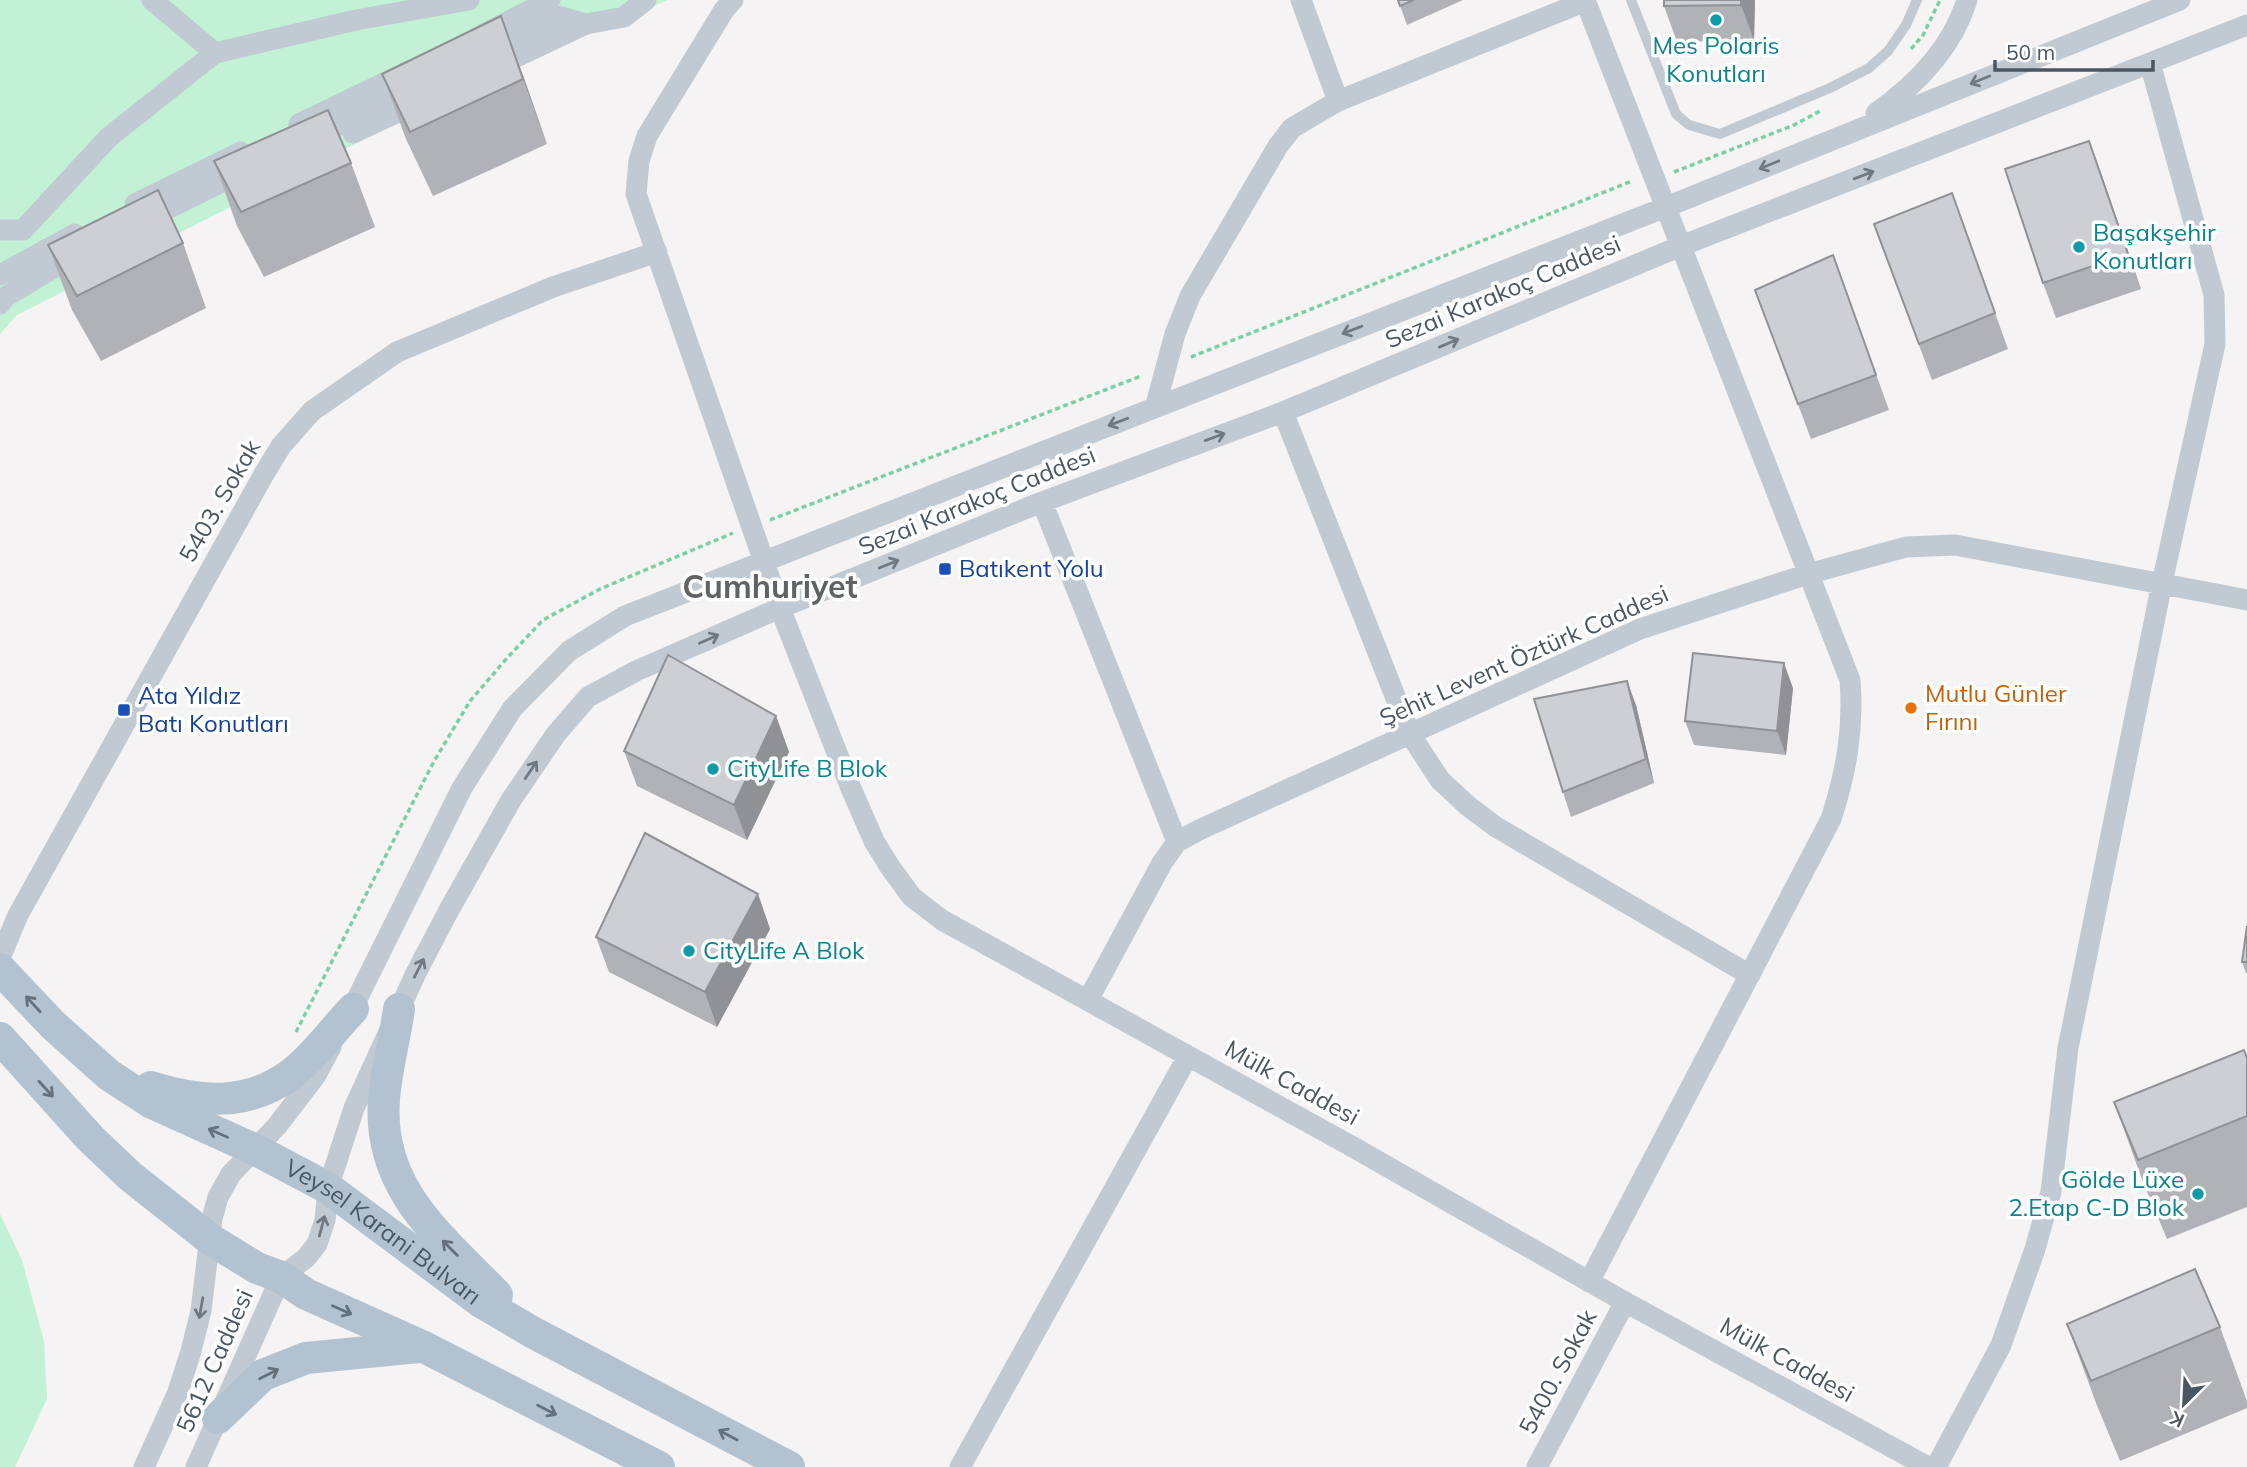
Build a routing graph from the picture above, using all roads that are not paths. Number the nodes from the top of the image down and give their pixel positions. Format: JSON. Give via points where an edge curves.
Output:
{"nodes":[{"id":1,"x":152,"y":0,"type":"edge"},
{"id":2,"x":469,"y":0,"type":"edge"},
{"id":3,"x":550,"y":0,"type":"edge"},
{"id":4,"x":646,"y":0,"type":"edge"},
{"id":5,"x":733,"y":0,"type":"edge"},
{"id":6,"x":1301,"y":0,"type":"edge"},
{"id":7,"x":1631,"y":0,"type":"edge"},
{"id":8,"x":1917,"y":0,"type":"edge"},
{"id":9,"x":1967,"y":0,"type":"edge"},
{"id":10,"x":2180,"y":0,"type":"edge"},
{"id":11,"x":1585,"y":1,"type":"edge"},
{"id":12,"x":2247,"y":25,"type":"edge"},
{"id":13,"x":215,"y":53,"type":"junction"},
{"id":14,"x":2150,"y":63,"type":"junction"},
{"id":15,"x":435,"y":77,"type":"joint"},
{"id":16,"x":1338,"y":102,"type":"junction"},
{"id":17,"x":1846,"y":134,"type":"junction"},
{"id":18,"x":261,"y":160,"type":"joint"},
{"id":19,"x":1666,"y":207,"type":"junction"},
{"id":20,"x":94,"y":224,"type":"edge"},
{"id":21,"x":0,"y":230,"type":"edge"},
{"id":22,"x":1681,"y":246,"type":"junction"},
{"id":23,"x":99,"y":249,"type":"edge"},
{"id":24,"x":656,"y":252,"type":"junction"},
{"id":25,"x":0,"y":275,"type":"edge"},
{"id":26,"x":3,"y":300,"type":"edge"},
{"id":27,"x":1155,"y":408,"type":"junction"},
{"id":28,"x":1283,"y":412,"type":"junction"},
{"id":29,"x":1042,"y":502,"type":"junction"},
{"id":30,"x":764,"y":561,"type":"junction"},
{"id":31,"x":1808,"y":574,"type":"junction"},
{"id":32,"x":2162,"y":583,"type":"junction"},
{"id":33,"x":2247,"y":600,"type":"edge"},
{"id":34,"x":780,"y":608,"type":"junction"},
{"id":35,"x":1410,"y":734,"type":"junction"},
{"id":36,"x":1177,"y":842,"type":"junction"},
{"id":37,"x":0,"y":958,"type":"edge"},
{"id":38,"x":0,"y":969,"type":"edge"},
{"id":39,"x":1750,"y":975,"type":"junction"},
{"id":40,"x":1088,"y":1000,"type":"junction"},
{"id":41,"x":352,"y":1009,"type":"junction"},
{"id":42,"x":399,"y":1009,"type":"junction"},
{"id":43,"x":0,"y":1038,"type":"edge"},
{"id":44,"x":1188,"y":1056,"type":"junction"},
{"id":45,"x":110,"y":1075,"type":"junction"},
{"id":46,"x":256,"y":1150,"type":"junction"},
{"id":47,"x":328,"y":1188,"type":"junction"},
{"id":48,"x":211,"y":1240,"type":"junction"},
{"id":49,"x":281,"y":1277,"type":"junction"},
{"id":50,"x":1589,"y":1282,"type":"junction"},
{"id":51,"x":1625,"y":1302,"type":"junction"},
{"id":52,"x":532,"y":1332,"type":"junction"},
{"id":53,"x":422,"y":1346,"type":"junction"},
{"id":54,"x":218,"y":1418,"type":"junction"},
{"id":55,"x":144,"y":1467,"type":"edge"},
{"id":56,"x":196,"y":1467,"type":"edge"},
{"id":57,"x":659,"y":1467,"type":"edge"},
{"id":58,"x":789,"y":1467,"type":"edge"},
{"id":59,"x":960,"y":1467,"type":"edge"},
{"id":60,"x":1537,"y":1467,"type":"edge"},
{"id":61,"x":1928,"y":1467,"type":"edge"},
{"id":62,"x":1936,"y":1467,"type":"edge"}],
"edges":[{"from":1,"to":13,"type":"street"},
{"from":2,"to":13,"type":"street","via":[[356,20]]},
{"from":3,"to":4,"type":"street","via":[[468,61],[558,16],[586,24],[624,17]]},
{"from":5,"to":24,"type":"street","name":"Mülk Caddesi","via":[[647,136],[639,161],[636,194]]},
{"from":6,"to":16,"type":"street"},
{"from":7,"to":8,"type":"lane","via":[[1676,114],[1689,125],[1720,134],[1869,68],[1888,51]]},
{"from":9,"to":17,"type":"street","via":[[1962,17],[1934,60],[1903,94]]},
{"from":10,"to":17,"type":"street","one_way":true},
{"from":11,"to":16,"type":"street"},
{"from":11,"to":19,"type":"street"},
{"from":12,"to":14,"type":"street","name":"Sezai Karakoç Caddesi"},
{"from":13,"to":21,"type":"street","via":[[109,137],[23,230]]},
{"from":22,"to":14,"type":"street","name":"Sezai Karakoç Caddesi","one_way":true},
{"from":14,"to":32,"type":"street","via":[[2214,295],[2216,317]]},
{"from":15,"to":15,"type":"street","via":[[290,146]]},
{"from":16,"to":27,"type":"street","via":[[1292,128],[1278,146],[1191,296],[1175,334]]},
{"from":17,"to":19,"type":"street","one_way":true},
{"from":18,"to":18,"type":"street","via":[[125,226]]},
{"from":19,"to":22,"type":"street"},
{"from":19,"to":27,"type":"street","one_way":true},
{"from":20,"to":25,"type":"street"},
{"from":28,"to":22,"type":"street","name":"Sezai Karakoç Caddesi","one_way":true},
{"from":22,"to":31,"type":"street"},
{"from":23,"to":26,"type":"street"},
{"from":24,"to":30,"type":"street","name":"Mülk Caddesi"},
{"from":24,"to":37,"type":"street","name":"5403. Sokak","via":[[553,287],[397,352],[296,427],[264,474],[18,915]]},
{"from":27,"to":30,"type":"street","one_way":true},
{"from":29,"to":28,"type":"street","name":"Sezai Karakoç Caddesi","one_way":true},
{"from":28,"to":35,"type":"street"},
{"from":34,"to":29,"type":"street","name":"Sezai Karakoç Caddesi","one_way":true},
{"from":29,"to":36,"type":"street"},
{"from":30,"to":34,"type":"street","name":"Mülk Caddesi"},
{"from":30,"to":41,"type":"street","via":[[625,616],[569,651],[512,709],[462,788]]},
{"from":31,"to":32,"type":"street","name":"Şehit Levent Öztürk Caddesi","via":[[1906,547],[1955,545]]},
{"from":31,"to":35,"type":"street","name":"Şehit Levent Öztürk Caddesi","via":[[1640,629]]},
{"from":31,"to":39,"type":"street","via":[[1850,680],[1850,744],[1831,819]]},
{"from":32,"to":33,"type":"street","name":"Şehit Levent Öztürk Caddesi"},
{"from":32,"to":62,"type":"street","via":[[2067,1048],[2051,1192],[2001,1345]]},
{"from":34,"to":40,"type":"street","name":"Mülk Caddesi","via":[[874,841],[912,897],[942,920]]},
{"from":42,"to":34,"type":"street","name":"Sezai Karakoç Caddesi","one_way":true,"via":[[511,800],[555,734],[588,697]]},
{"from":35,"to":36,"type":"street","name":"Şehit Levent Öztürk Caddesi"},
{"from":35,"to":39,"type":"street","via":[[1440,780],[1496,827]]},
{"from":36,"to":40,"type":"street","name":"Şehit Levent Öztürk Caddesi"},
{"from":45,"to":38,"type":"main road","name":"Veysel Karani Bulvarı","one_way":true,"via":[[52,1025]]},
{"from":39,"to":50,"type":"street"},
{"from":40,"to":44,"type":"street","name":"Mülk Caddesi"},
{"from":41,"to":45,"type":"main road","via":[[290,1075],[257,1093],[218,1101]]},
{"from":41,"to":46,"type":"street","via":[[316,1074]]},
{"from":42,"to":47,"type":"street","name":"Sezai Karakoç Caddesi","via":[[354,1108]]},
{"from":52,"to":42,"type":"main road","one_way":true,"via":[[426,1224],[390,1159],[383,1128],[384,1097]]},
{"from":43,"to":48,"type":"main road","one_way":true,"via":[[90,1138]]},
{"from":44,"to":50,"type":"street","name":"Mülk Caddesi"},
{"from":44,"to":59,"type":"street"},
{"from":46,"to":45,"type":"main road","name":"Veysel Karani Bulvarı","one_way":true,"via":[[152,1102]]},
{"from":46,"to":47,"type":"main road","name":"Veysel Karani Bulvarı"},
{"from":46,"to":48,"type":"street","via":[[231,1174],[218,1197]]},
{"from":49,"to":47,"type":"street","one_way":true,"via":[[317,1244]]},
{"from":47,"to":52,"type":"main road","name":"Veysel Karani Bulvarı","via":[[481,1302]]},
{"from":48,"to":49,"type":"main road"},
{"from":48,"to":55,"type":"street","name":"5612 Caddesi","one_way":true,"via":[[191,1351]]},
{"from":49,"to":53,"type":"main road","one_way":true,"via":[[306,1294]]},
{"from":49,"to":54,"type":"street","name":"5612 Caddesi"},
{"from":50,"to":51,"type":"street","name":"Mülk Caddesi"},
{"from":51,"to":60,"type":"street","name":"5400. Sokak"},
{"from":51,"to":61,"type":"street","name":"Mülk Caddesi"},
{"from":58,"to":52,"type":"main road","name":"Veysel Karani Bulvarı","one_way":true},
{"from":54,"to":53,"type":"main road","one_way":true,"via":[[262,1375],[306,1357]]},
{"from":53,"to":57,"type":"main road","one_way":true},
{"from":54,"to":56,"type":"street","name":"5612 Caddesi"}]}
